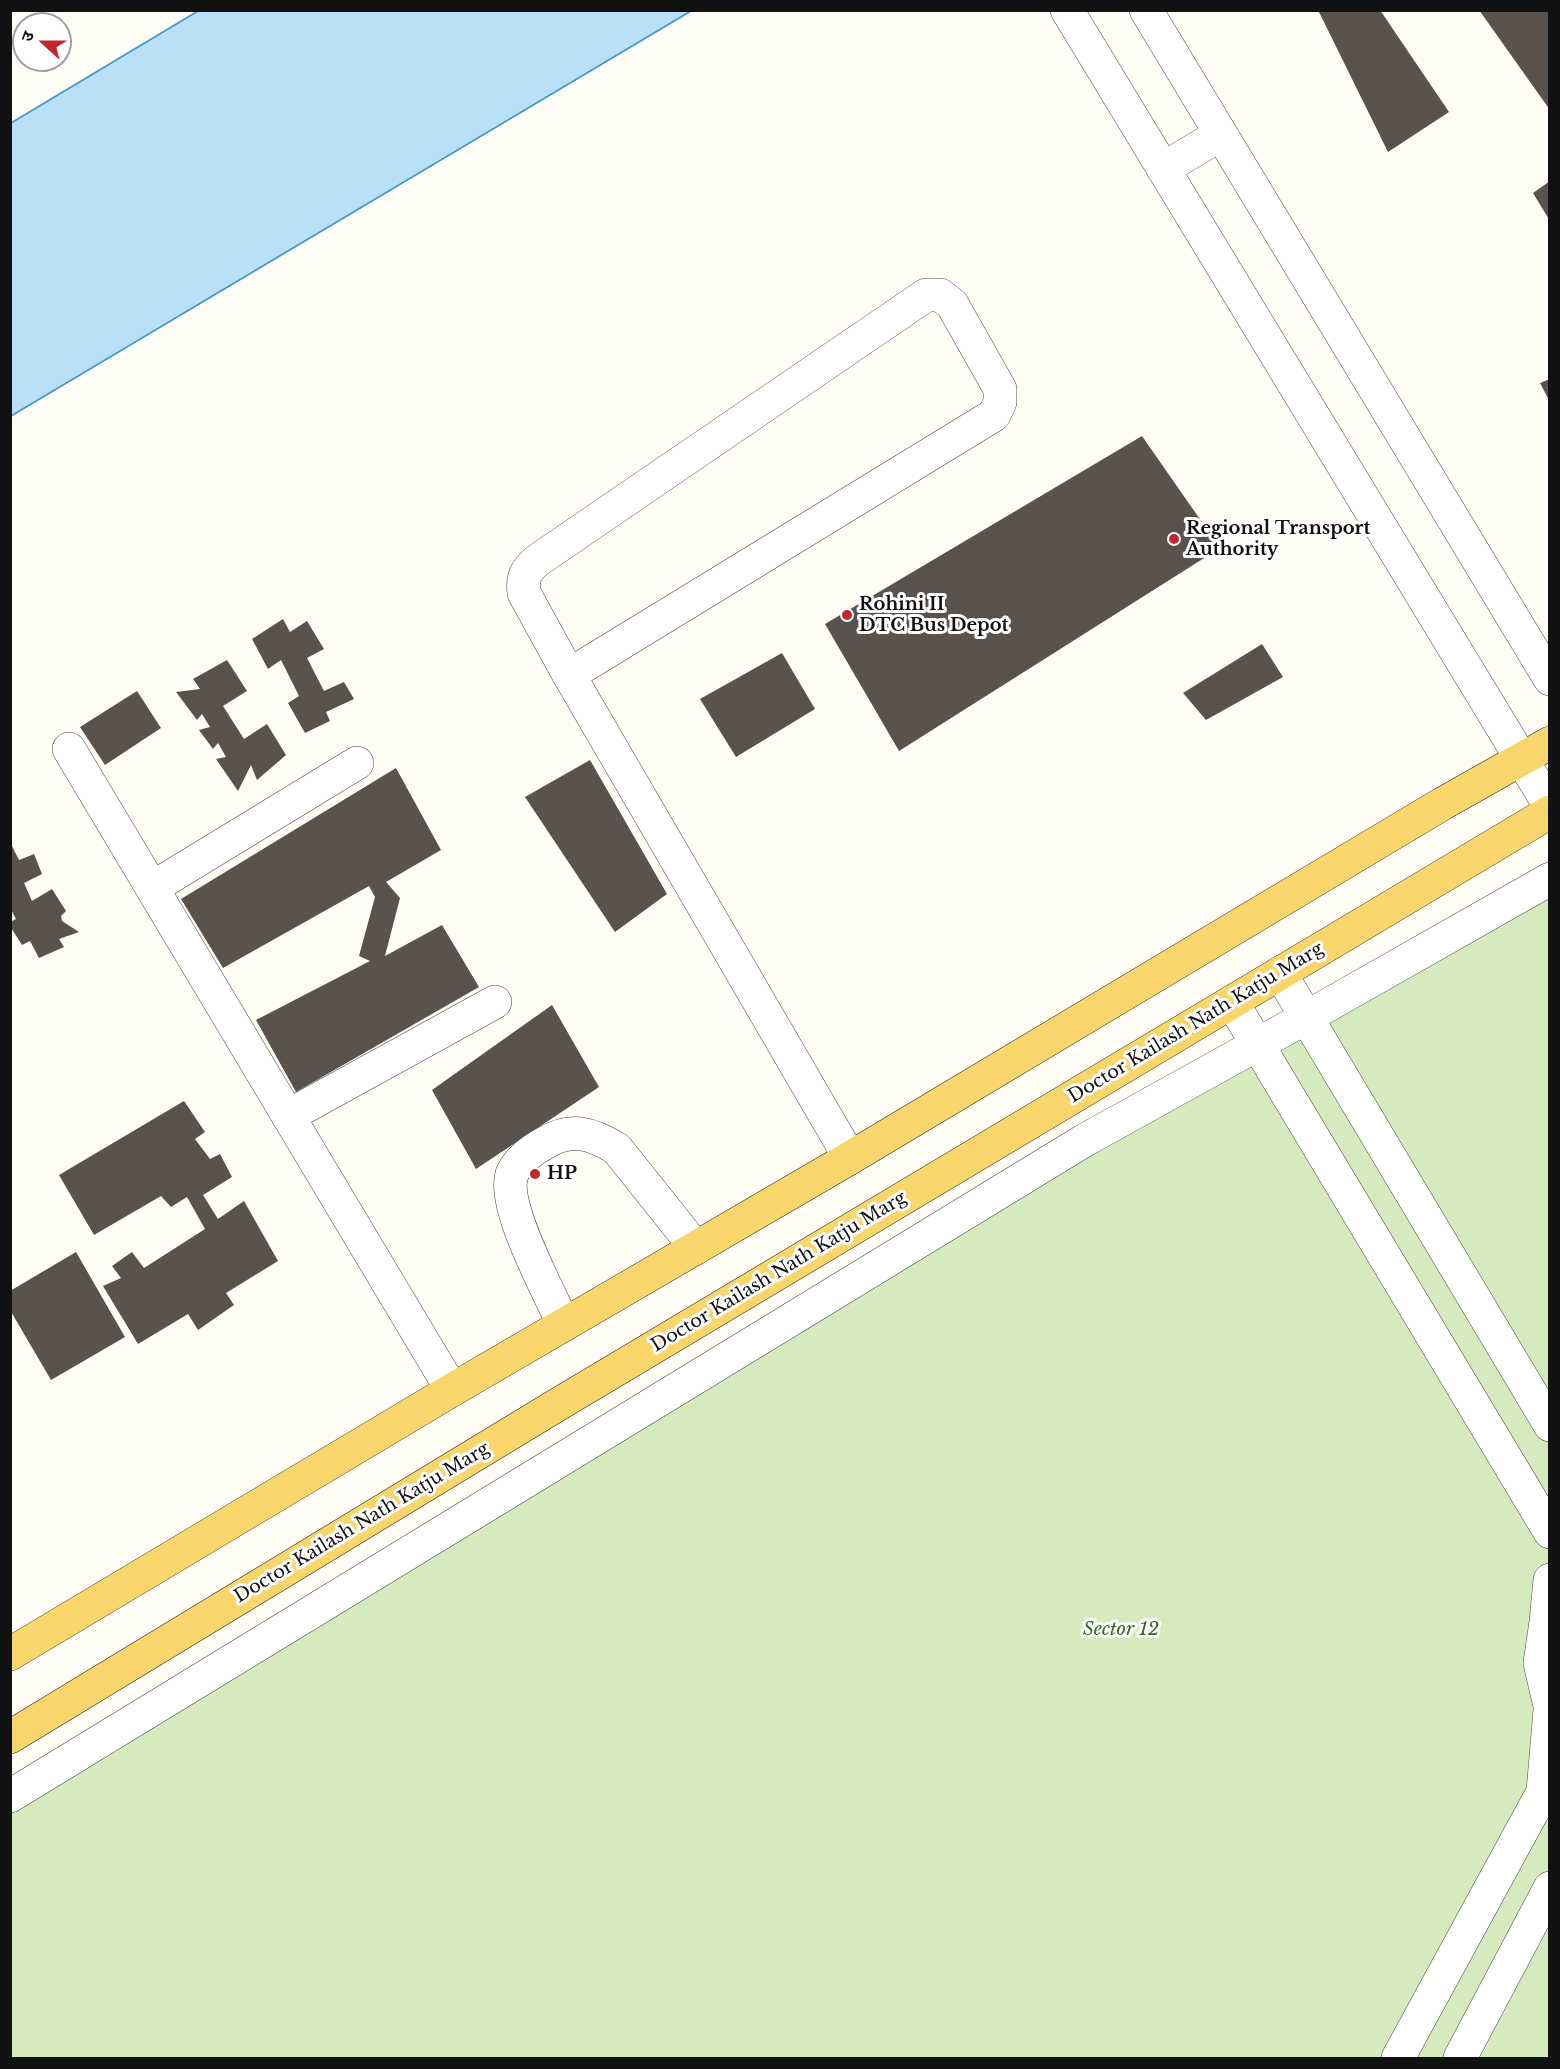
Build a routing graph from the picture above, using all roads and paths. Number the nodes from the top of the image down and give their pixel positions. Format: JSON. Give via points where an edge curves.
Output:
{"nodes":[{"id":1,"x":1067,"y":10,"type":"edge"},
{"id":2,"x":1146,"y":10,"type":"edge"},
{"id":3,"x":1221,"y":134,"type":"junction"},
{"id":4,"x":1163,"y":169,"type":"junction"},
{"id":5,"x":569,"y":675,"type":"junction"},
{"id":6,"x":1550,"y":679,"type":"edge"},
{"id":7,"x":1550,"y":742,"type":"edge"},
{"id":8,"x":69,"y":749,"type":"dead end"},
{"id":9,"x":1521,"y":760,"type":"junction"},
{"id":10,"x":357,"y":763,"type":"dead end"},
{"id":11,"x":1550,"y":806,"type":"edge"},
{"id":12,"x":1550,"y":812,"type":"edge"},
{"id":13,"x":1550,"y":879,"type":"edge"},
{"id":14,"x":152,"y":888,"type":"junction"},
{"id":15,"x":1280,"y":973,"type":"junction"},
{"id":16,"x":495,"y":1002,"type":"dead end"},
{"id":17,"x":1232,"y":1002,"type":"junction"},
{"id":18,"x":1307,"y":1017,"type":"junction"},
{"id":19,"x":1257,"y":1045,"type":"junction"},
{"id":20,"x":288,"y":1116,"type":"junction"},
{"id":21,"x":850,"y":1158,"type":"junction"},
{"id":22,"x":696,"y":1248,"type":"junction"},
{"id":23,"x":564,"y":1325,"type":"junction"},
{"id":24,"x":452,"y":1390,"type":"junction"},
{"id":25,"x":1550,"y":1425,"type":"edge"},
{"id":26,"x":1550,"y":1532,"type":"edge"},
{"id":27,"x":1550,"y":1580,"type":"edge"},
{"id":28,"x":1548,"y":1619,"type":"edge"},
{"id":29,"x":10,"y":1654,"type":"edge"},
{"id":30,"x":1550,"y":1708,"type":"edge"},
{"id":31,"x":10,"y":1737,"type":"edge"},
{"id":32,"x":10,"y":1796,"type":"edge"},
{"id":33,"x":1550,"y":1888,"type":"edge"},
{"id":34,"x":1398,"y":2058,"type":"edge"},
{"id":35,"x":1460,"y":2058,"type":"edge"}],
"edges":[{"from":1,"to":4,"type":"street"},
{"from":2,"to":3,"type":"street"},
{"from":3,"to":4,"type":"street"},
{"from":3,"to":6,"type":"street"},
{"from":4,"to":9,"type":"street"},
{"from":5,"to":5,"type":"street","via":[[524,593],[522,581],[528,568],[926,295],[940,295],[952,304],[1000,389],[994,415]]},
{"from":5,"to":21,"type":"street"},
{"from":7,"to":9,"type":"main road"},
{"from":8,"to":14,"type":"street"},
{"from":9,"to":11,"type":"street"},
{"from":9,"to":21,"type":"main road"},
{"from":10,"to":14,"type":"street"},
{"from":12,"to":15,"type":"main road","name":"Doctor Kailash Nath Katju Marg"},
{"from":13,"to":18,"type":"street"},
{"from":14,"to":20,"type":"street"},
{"from":15,"to":17,"type":"main road","name":"Doctor Kailash Nath Katju Marg"},
{"from":15,"to":18,"type":"street"},
{"from":16,"to":20,"type":"street"},
{"from":17,"to":19,"type":"street"},
{"from":17,"to":31,"type":"main road","name":"Doctor Kailash Nath Katju Marg"},
{"from":18,"to":19,"type":"street"},
{"from":18,"to":25,"type":"street"},
{"from":19,"to":26,"type":"street"},
{"from":19,"to":32,"type":"street","via":[[1075,1146]]},
{"from":20,"to":24,"type":"street"},
{"from":21,"to":22,"type":"main road"},
{"from":22,"to":23,"type":"main road"},
{"from":22,"to":23,"type":"street","via":[[617,1149],[603,1140],[573,1132],[545,1142],[518,1163],[511,1177],[512,1196],[516,1218]]},
{"from":23,"to":24,"type":"main road"},
{"from":24,"to":29,"type":"main road"},
{"from":27,"to":28,"type":"street"},
{"from":28,"to":30,"type":"street","via":[[1540,1663]]},
{"from":30,"to":34,"type":"street","via":[[1543,1792]]},
{"from":33,"to":35,"type":"street"}]}
